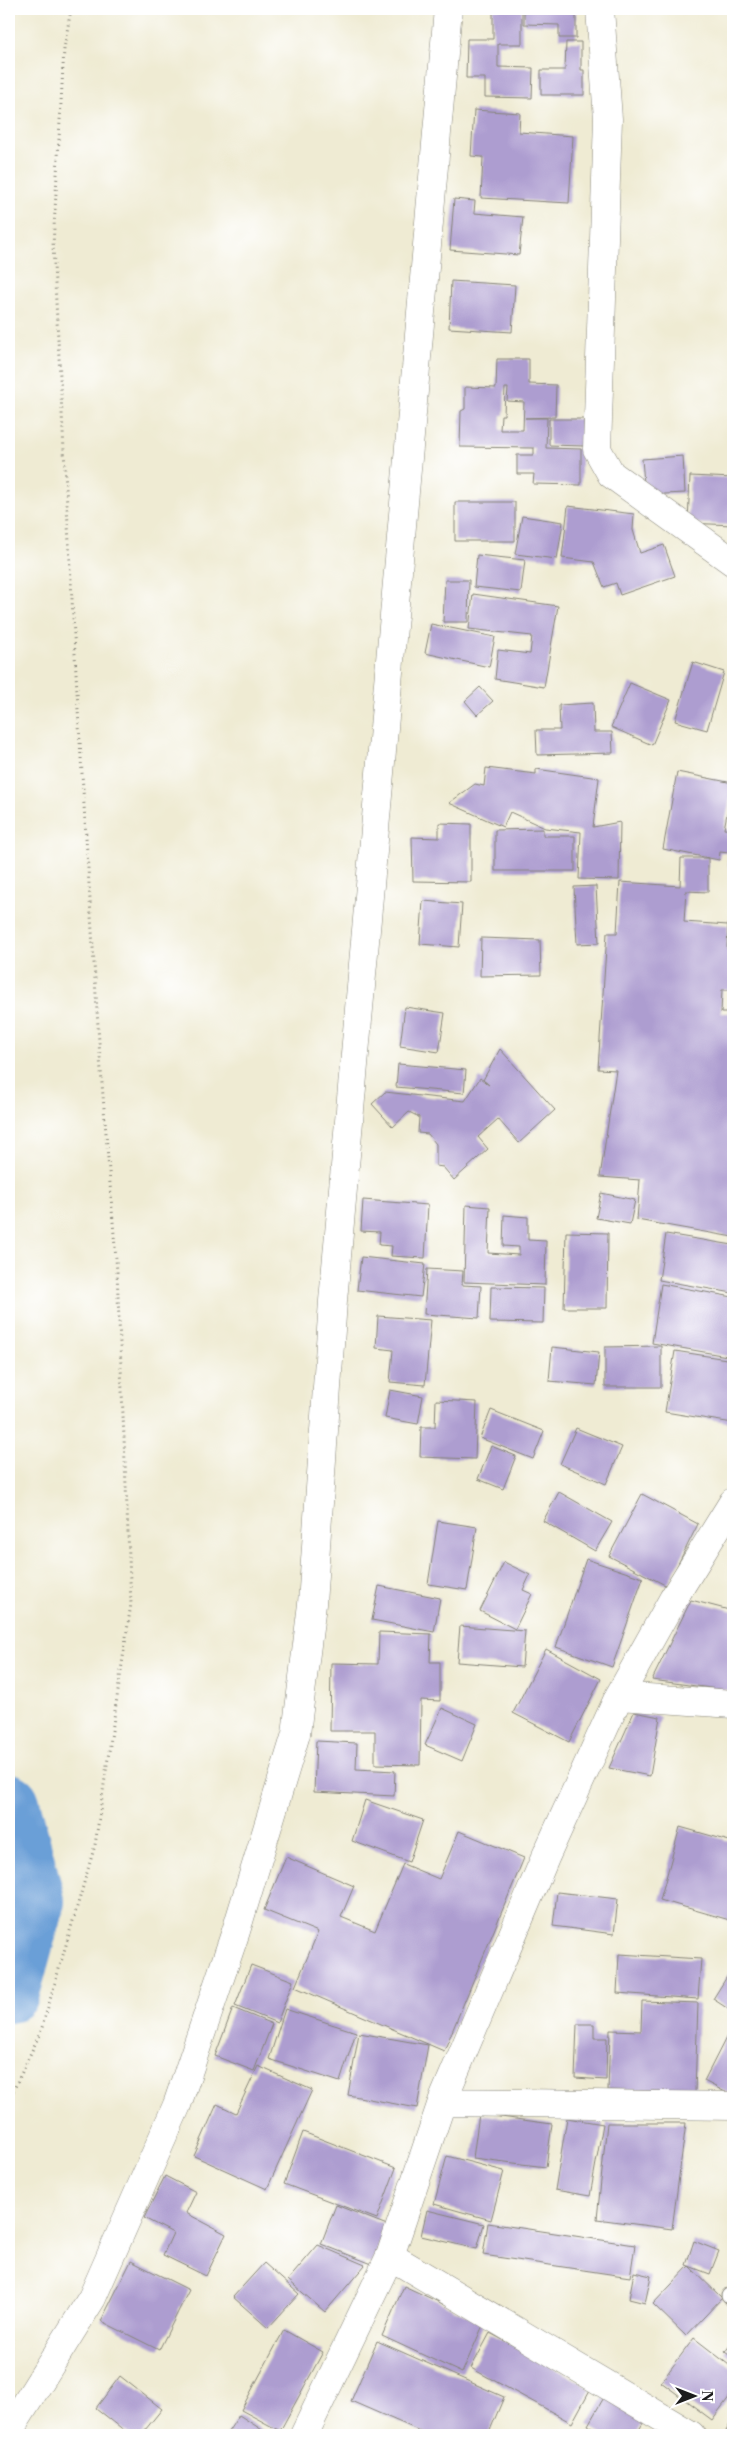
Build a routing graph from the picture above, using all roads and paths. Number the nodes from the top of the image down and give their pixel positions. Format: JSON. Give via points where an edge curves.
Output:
{"nodes":[{"id":1,"x":72,"y":9,"type":"edge"},
{"id":2,"x":448,"y":9,"type":"edge"},
{"id":3,"x":600,"y":9,"type":"edge"},
{"id":4,"x":733,"y":562,"type":"edge"},
{"id":5,"x":733,"y":1502,"type":"edge"},
{"id":6,"x":619,"y":1696,"type":"junction"},
{"id":7,"x":733,"y":1704,"type":"edge"},
{"id":8,"x":9,"y":2100,"type":"edge"},
{"id":9,"x":442,"y":2102,"type":"junction"},
{"id":10,"x":733,"y":2106,"type":"edge"},
{"id":11,"x":390,"y":2256,"type":"junction"},
{"id":12,"x":9,"y":2431,"type":"edge"},
{"id":13,"x":304,"y":2435,"type":"edge"},
{"id":14,"x":691,"y":2435,"type":"edge"}],
"edges":[{"from":1,"to":8,"type":"path","via":[[64,50],[53,246],[100,1058],[118,1272],[131,1604],[95,1845],[41,2031]]},
{"from":2,"to":12,"type":"street","via":[[333,1301],[312,1604],[296,1734],[236,1931],[178,2105],[92,2298]]},
{"from":3,"to":4,"type":"street","via":[[608,119],[597,448],[611,474]]},
{"from":5,"to":6,"type":"street","via":[[673,1599]]},
{"from":6,"to":7,"type":"street"},
{"from":6,"to":9,"type":"street","via":[[545,1858]]},
{"from":9,"to":10,"type":"street"},
{"from":9,"to":11,"type":"street"},
{"from":11,"to":13,"type":"street"},
{"from":11,"to":14,"type":"street"}]}
